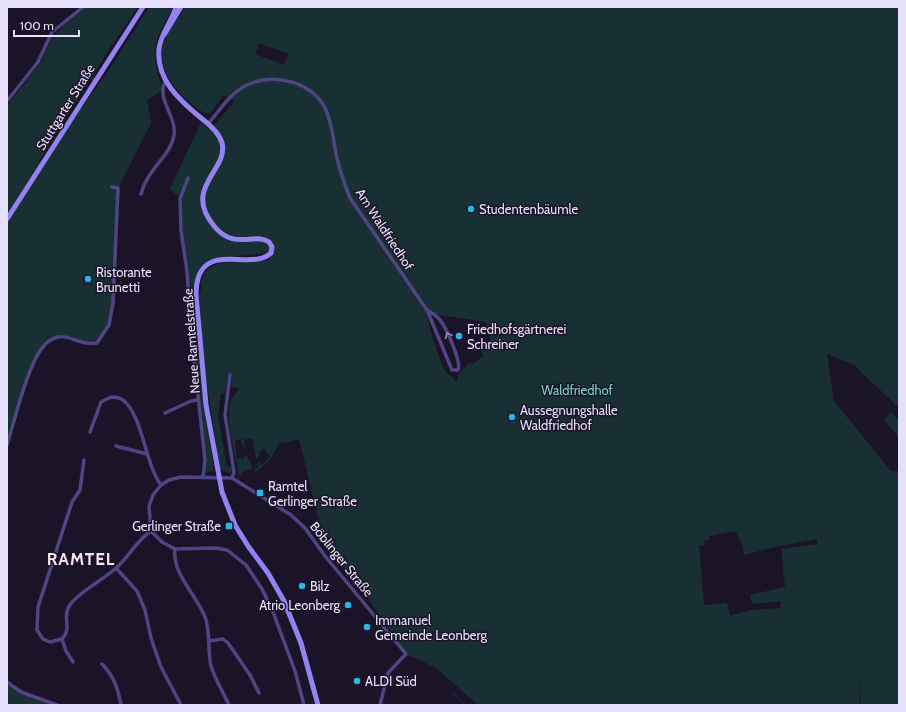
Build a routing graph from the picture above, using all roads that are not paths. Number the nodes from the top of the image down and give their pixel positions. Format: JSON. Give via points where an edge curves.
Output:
{"nodes":[{"id":1,"x":83,"y":7,"type":"edge"},
{"id":2,"x":143,"y":7,"type":"edge"},
{"id":3,"x":176,"y":7,"type":"edge"},
{"id":4,"x":181,"y":7,"type":"edge"},
{"id":5,"x":161,"y":39,"type":"junction"},
{"id":6,"x":166,"y":81,"type":"junction"},
{"id":7,"x":7,"y":101,"type":"edge"},
{"id":8,"x":208,"y":124,"type":"junction"},
{"id":9,"x":188,"y":178,"type":"dead end"},
{"id":10,"x":112,"y":187,"type":"dead end"},
{"id":11,"x":141,"y":194,"type":"dead end"},
{"id":12,"x":7,"y":219,"type":"edge"},
{"id":13,"x":427,"y":310,"type":"junction"},
{"id":14,"x":230,"y":375,"type":"dead end"},
{"id":15,"x":198,"y":400,"type":"junction"},
{"id":16,"x":166,"y":413,"type":"dead end"},
{"id":17,"x":90,"y":432,"type":"dead end"},
{"id":18,"x":7,"y":445,"type":"edge"},
{"id":19,"x":116,"y":446,"type":"dead end"},
{"id":20,"x":147,"y":454,"type":"junction"},
{"id":21,"x":84,"y":460,"type":"dead end"},
{"id":22,"x":203,"y":477,"type":"junction"},
{"id":23,"x":219,"y":478,"type":"junction"},
{"id":24,"x":232,"y":478,"type":"junction"},
{"id":25,"x":162,"y":485,"type":"junction"},
{"id":26,"x":152,"y":531,"type":"junction"},
{"id":27,"x":175,"y":549,"type":"junction"},
{"id":28,"x":116,"y":568,"type":"junction"},
{"id":29,"x":62,"y":639,"type":"junction"},
{"id":30,"x":209,"y":641,"type":"junction"},
{"id":31,"x":73,"y":662,"type":"dead end"},
{"id":32,"x":102,"y":664,"type":"dead end"},
{"id":33,"x":7,"y":682,"type":"edge"},
{"id":34,"x":260,"y":692,"type":"dead end"},
{"id":35,"x":56,"y":705,"type":"edge"},
{"id":36,"x":121,"y":705,"type":"edge"},
{"id":37,"x":181,"y":705,"type":"edge"},
{"id":38,"x":229,"y":705,"type":"edge"},
{"id":39,"x":304,"y":705,"type":"edge"},
{"id":40,"x":318,"y":705,"type":"edge"},
{"id":41,"x":380,"y":705,"type":"edge"}],
"edges":[{"from":1,"to":7,"type":"street","via":[[52,32],[38,62]]},
{"from":2,"to":12,"type":"main road","name":"Stuttgarter Straße"},
{"from":3,"to":5,"type":"main road","name":"Neue Ramtelstraße"},
{"from":4,"to":5,"type":"main road"},
{"from":5,"to":6,"type":"main road","name":"Neue Ramtelstraße","via":[[159,61]]},
{"from":6,"to":8,"type":"main road","name":"Neue Ramtelstraße","via":[[183,102]]},
{"from":6,"to":11,"type":"street","via":[[163,93],[173,120],[174,135],[166,154],[148,177]]},
{"from":8,"to":13,"type":"street","name":"Am Waldfriedhof","via":[[233,94],[258,81],[284,81],[302,86],[313,93],[326,109],[333,128],[337,157],[350,198]]},
{"from":8,"to":23,"type":"main road","name":"Neue Ramtelstraße","via":[[220,137],[223,150],[204,190],[207,216],[215,228],[226,236],[238,240],[267,240],[272,248],[270,254],[262,258],[212,262],[203,269],[197,282],[202,369]]},
{"from":9,"to":15,"type":"street","via":[[179,205]]},
{"from":10,"to":18,"type":"street","via":[[118,188],[113,303],[109,325],[97,343],[84,344],[62,336],[43,346],[34,363]]},
{"from":13,"to":13,"type":"street","name":"Am Waldfriedhof","one_way":true,"via":[[449,366],[453,371],[458,370],[460,362],[442,324]]},
{"from":14,"to":24,"type":"street","via":[[225,415],[234,472]]},
{"from":15,"to":16,"type":"street","via":[[190,401]]},
{"from":15,"to":22,"type":"street","via":[[205,460]]},
{"from":17,"to":20,"type":"street","via":[[101,402],[106,398],[118,398],[123,400],[135,418]]},
{"from":19,"to":20,"type":"street"},
{"from":20,"to":25,"type":"street"},
{"from":21,"to":29,"type":"street","via":[[80,490],[70,509],[37,614],[37,630],[43,639],[47,642]]},
{"from":22,"to":23,"type":"street"},
{"from":22,"to":25,"type":"street","via":[[178,477]]},
{"from":23,"to":24,"type":"street"},
{"from":23,"to":40,"type":"main road","name":"Neue Ramtelstraße","via":[[235,525],[276,586],[293,621]]},
{"from":24,"to":41,"type":"street","name":"Böblinger Straße","via":[[291,515],[305,528],[406,654],[388,673]]},
{"from":25,"to":26,"type":"street","via":[[153,495],[149,506]]},
{"from":26,"to":27,"type":"street","via":[[162,542]]},
{"from":26,"to":28,"type":"street","via":[[137,542]]},
{"from":27,"to":30,"type":"street","via":[[174,559],[178,573],[195,597],[205,618]]},
{"from":27,"to":39,"type":"street","via":[[227,550],[246,565],[273,612],[295,671]]},
{"from":28,"to":29,"type":"street","via":[[72,602],[67,614],[68,631]]},
{"from":28,"to":37,"type":"street","via":[[136,591],[145,610],[161,666]]},
{"from":29,"to":31,"type":"street"},
{"from":30,"to":34,"type":"street","via":[[223,639],[228,643]]},
{"from":30,"to":38,"type":"street","via":[[212,667]]},
{"from":32,"to":36,"type":"street","via":[[117,685]]},
{"from":33,"to":35,"type":"street","via":[[21,692]]}]}
